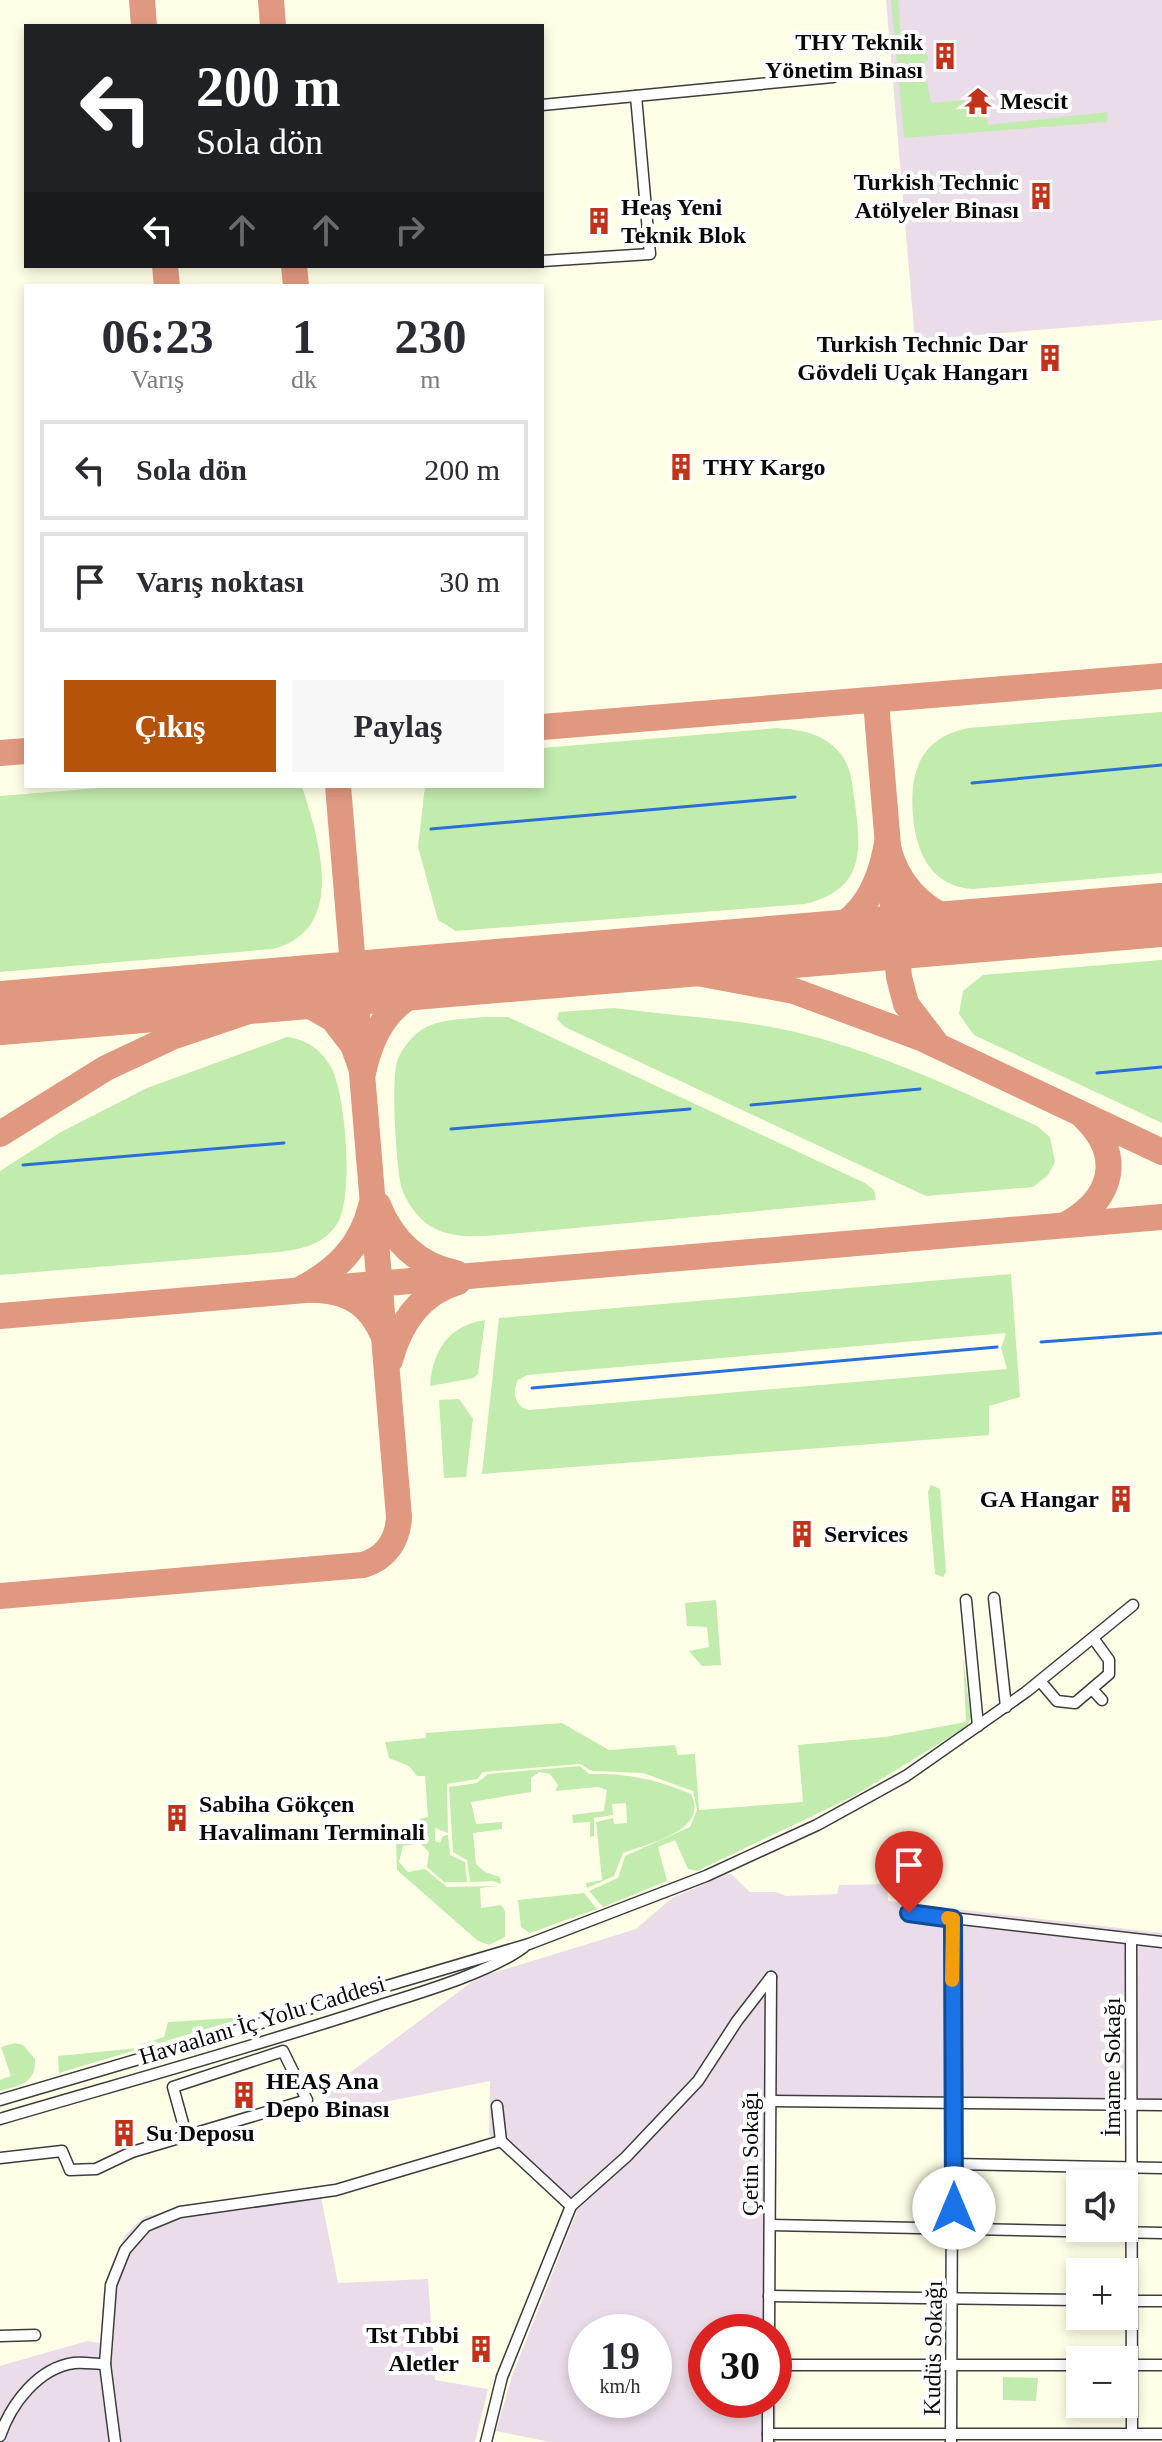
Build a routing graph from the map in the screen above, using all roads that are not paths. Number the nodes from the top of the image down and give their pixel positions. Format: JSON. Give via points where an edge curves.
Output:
{"nodes":[{"id":1,"x":833,"y":77,"type":"dead end"},
{"id":2,"x":636,"y":96,"type":"junction"},
{"id":3,"x":544,"y":105,"type":"edge"},
{"id":4,"x":544,"y":261,"type":"edge"},
{"id":5,"x":994,"y":1598,"type":"dead end"},
{"id":6,"x":966,"y":1600,"type":"dead end"},
{"id":7,"x":1133,"y":1605,"type":"dead end"},
{"id":8,"x":1093,"y":1638,"type":"junction"},
{"id":9,"x":1040,"y":1681,"type":"junction"},
{"id":10,"x":1092,"y":1689,"type":"junction"},
{"id":11,"x":1102,"y":1700,"type":"dead end"},
{"id":12,"x":1006,"y":1707,"type":"junction"},
{"id":13,"x":978,"y":1726,"type":"junction"},
{"id":14,"x":909,"y":1913,"type":"dead end"},
{"id":15,"x":953,"y":1919,"type":"junction"},
{"id":16,"x":1131,"y":1940,"type":"junction"},
{"id":17,"x":1162,"y":1942,"type":"edge"},
{"id":18,"x":529,"y":1944,"type":"junction"},
{"id":19,"x":0,"y":2100,"type":"edge"},
{"id":20,"x":771,"y":2101,"type":"junction"},
{"id":21,"x":952,"y":2101,"type":"junction"},
{"id":22,"x":1133,"y":2105,"type":"junction"},
{"id":23,"x":1162,"y":2105,"type":"edge"},
{"id":24,"x":497,"y":2106,"type":"dead end"},
{"id":25,"x":0,"y":2119,"type":"edge"},
{"id":26,"x":186,"y":2134,"type":"junction"},
{"id":27,"x":501,"y":2141,"type":"junction"},
{"id":28,"x":0,"y":2158,"type":"edge"},
{"id":29,"x":954,"y":2164,"type":"junction"},
{"id":30,"x":1133,"y":2168,"type":"junction"},
{"id":31,"x":1162,"y":2168,"type":"edge"},
{"id":32,"x":571,"y":2206,"type":"junction"},
{"id":33,"x":770,"y":2225,"type":"junction"},
{"id":34,"x":954,"y":2230,"type":"junction"},
{"id":35,"x":1066,"y":2232,"type":"edge"},
{"id":36,"x":1138,"y":2233,"type":"edge"},
{"id":37,"x":1162,"y":2233,"type":"edge"},
{"id":38,"x":769,"y":2296,"type":"junction"},
{"id":39,"x":953,"y":2298,"type":"junction"},
{"id":40,"x":1066,"y":2300,"type":"edge"},
{"id":41,"x":1138,"y":2301,"type":"edge"},
{"id":42,"x":1162,"y":2301,"type":"edge"},
{"id":43,"x":769,"y":2314,"type":"edge"},
{"id":44,"x":35,"y":2335,"type":"dead end"},
{"id":45,"x":0,"y":2336,"type":"edge"},
{"id":46,"x":105,"y":2364,"type":"junction"},
{"id":47,"x":953,"y":2364,"type":"junction"},
{"id":48,"x":792,"y":2365,"type":"edge"},
{"id":49,"x":1066,"y":2365,"type":"edge"},
{"id":50,"x":1138,"y":2365,"type":"edge"},
{"id":51,"x":1162,"y":2365,"type":"edge"},
{"id":52,"x":1131,"y":2418,"type":"edge"},
{"id":53,"x":1132,"y":2433,"type":"junction"},
{"id":54,"x":1162,"y":2434,"type":"edge"},
{"id":55,"x":0,"y":2436,"type":"edge"},
{"id":56,"x":768,"y":2438,"type":"edge"},
{"id":57,"x":952,"y":2438,"type":"edge"},
{"id":58,"x":115,"y":2442,"type":"edge"},
{"id":59,"x":486,"y":2442,"type":"edge"}],
"edges":[{"from":1,"to":2,"type":"street"},
{"from":2,"to":3,"type":"street"},
{"from":2,"to":4,"type":"street","via":[[650,254]]},
{"from":5,"to":12,"type":"street"},
{"from":6,"to":13,"type":"street"},
{"from":7,"to":8,"type":"street","name":"Havaalanı İç Yolu Caddesi"},
{"from":8,"to":9,"type":"street","name":"Havaalanı İç Yolu Caddesi"},
{"from":8,"to":10,"type":"street","via":[[1110,1665],[1109,1674]]},
{"from":9,"to":10,"type":"street","via":[[1057,1701],[1068,1704]]},
{"from":9,"to":12,"type":"street","name":"Havaalanı İç Yolu Caddesi"},
{"from":10,"to":11,"type":"street"},
{"from":12,"to":13,"type":"street","name":"Havaalanı İç Yolu Caddesi"},
{"from":13,"to":18,"type":"street","name":"Havaalanı İç Yolu Caddesi","via":[[881,1791],[817,1825],[706,1876]]},
{"from":14,"to":15,"type":"street"},
{"from":15,"to":16,"type":"street"},
{"from":15,"to":21,"type":"street","name":"Kudüs Sokağı"},
{"from":16,"to":17,"type":"street"},
{"from":16,"to":22,"type":"street","name":"İmame Sokağı"},
{"from":18,"to":19,"type":"street","name":"Havaalanı İç Yolu Caddesi"},
{"from":18,"to":25,"type":"street","name":"Havaalanı İç Yolu Caddesi","via":[[513,1956],[387,2003]]},
{"from":20,"to":21,"type":"street"},
{"from":20,"to":32,"type":"street","name":"Çetin Sokağı","via":[[771,1977],[698,2081]]},
{"from":20,"to":33,"type":"street","name":"Çetin Sokağı"},
{"from":21,"to":22,"type":"street"},
{"from":21,"to":29,"type":"street","name":"Kudüs Sokağı"},
{"from":22,"to":23,"type":"street"},
{"from":22,"to":30,"type":"street","name":"İmame Sokağı"},
{"from":24,"to":27,"type":"street"},
{"from":26,"to":26,"type":"street","via":[[307,2100],[283,2051],[173,2087]]},
{"from":26,"to":28,"type":"street","via":[[96,2169],[70,2170],[62,2151]]},
{"from":27,"to":32,"type":"street"},
{"from":27,"to":46,"type":"street","via":[[336,2190],[180,2212],[146,2226],[125,2250],[111,2285]]},
{"from":29,"to":30,"type":"street"},
{"from":29,"to":34,"type":"street","name":"Kudüs Sokağı"},
{"from":30,"to":31,"type":"street"},
{"from":32,"to":59,"type":"street","via":[[502,2377]]},
{"from":33,"to":34,"type":"street"},
{"from":33,"to":38,"type":"street","name":"Çetin Sokağı"},
{"from":34,"to":35,"type":"street"},
{"from":34,"to":39,"type":"street","name":"Kudüs Sokağı"},
{"from":36,"to":37,"type":"street"},
{"from":38,"to":39,"type":"street"},
{"from":38,"to":43,"type":"street","name":"Çetin Sokağı"},
{"from":39,"to":40,"type":"street"},
{"from":39,"to":47,"type":"street","name":"Kudüs Sokağı"},
{"from":41,"to":42,"type":"street"},
{"from":44,"to":45,"type":"street"},
{"from":46,"to":55,"type":"street","via":[[72,2363],[52,2371],[21,2395]]},
{"from":46,"to":58,"type":"street"},
{"from":47,"to":48,"type":"street"},
{"from":47,"to":49,"type":"street"},
{"from":47,"to":57,"type":"street","name":"Kudüs Sokağı"},
{"from":50,"to":51,"type":"street"},
{"from":52,"to":53,"type":"street","name":"İmame Sokağı"},
{"from":53,"to":54,"type":"street"},
{"from":53,"to":57,"type":"street"},
{"from":56,"to":57,"type":"street"}]}
